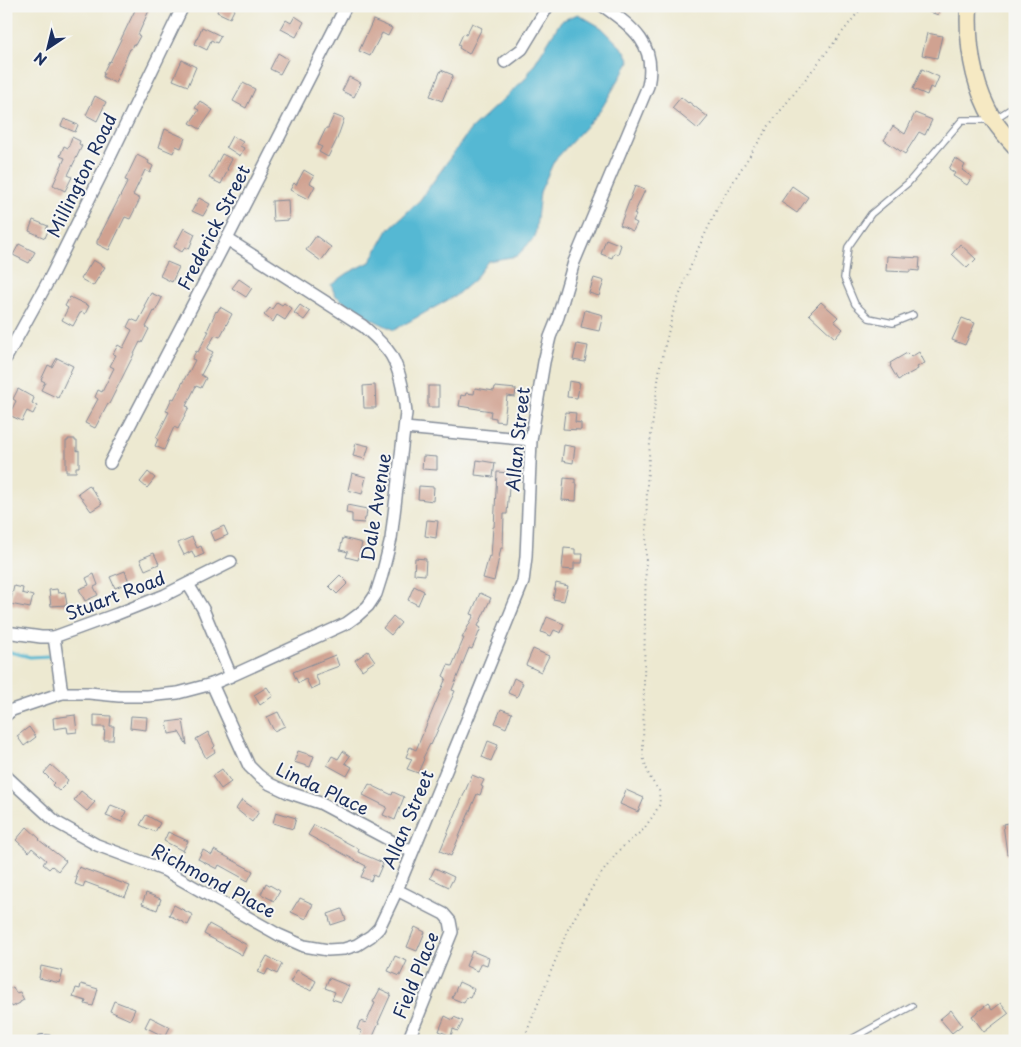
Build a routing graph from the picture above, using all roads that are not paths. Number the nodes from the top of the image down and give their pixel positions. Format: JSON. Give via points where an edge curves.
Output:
{"nodes":[{"id":1,"x":183,"y":6,"type":"edge"},
{"id":2,"x":346,"y":6,"type":"edge"},
{"id":3,"x":548,"y":6,"type":"edge"},
{"id":4,"x":604,"y":6,"type":"edge"},
{"id":5,"x":969,"y":6,"type":"edge"},
{"id":6,"x":505,"y":62,"type":"dead end"},
{"id":7,"x":1015,"y":106,"type":"edge"},
{"id":8,"x":993,"y":120,"type":"junction"},
{"id":9,"x":1015,"y":146,"type":"edge"},
{"id":10,"x":227,"y":239,"type":"junction"},
{"id":11,"x":913,"y":315,"type":"dead end"},
{"id":12,"x":6,"y":358,"type":"edge"},
{"id":13,"x":405,"y":428,"type":"junction"},
{"id":14,"x":531,"y":440,"type":"junction"},
{"id":15,"x":110,"y":463,"type":"dead end"},
{"id":16,"x":231,"y":562,"type":"dead end"},
{"id":17,"x":188,"y":584,"type":"junction"},
{"id":18,"x":6,"y":632,"type":"edge"},
{"id":19,"x":54,"y":637,"type":"junction"},
{"id":20,"x":231,"y":676,"type":"junction"},
{"id":21,"x":212,"y":684,"type":"junction"},
{"id":22,"x":62,"y":693,"type":"junction"},
{"id":23,"x":9,"y":712,"type":"edge"},
{"id":24,"x":6,"y":776,"type":"edge"},
{"id":25,"x":412,"y":852,"type":"junction"},
{"id":26,"x":396,"y":890,"type":"junction"},
{"id":27,"x":912,"y":1006,"type":"dead end"},
{"id":28,"x":42,"y":1041,"type":"edge"},
{"id":29,"x":47,"y":1041,"type":"edge"},
{"id":30,"x":408,"y":1041,"type":"edge"},
{"id":31,"x":848,"y":1041,"type":"edge"}],
"edges":[{"from":1,"to":12,"type":"street","name":"Millington Road","via":[[51,276]]},
{"from":2,"to":10,"type":"street","name":"Frederick Street"},
{"from":3,"to":6,"type":"street","via":[[522,49]]},
{"from":4,"to":14,"type":"street","name":"Allan Street","via":[[645,44],[650,58],[648,86],[574,262],[550,337]]},
{"from":5,"to":8,"type":"street","via":[[970,55]]},
{"from":7,"to":8,"type":"lane"},
{"from":8,"to":9,"type":"street"},
{"from":8,"to":11,"type":"lane","via":[[962,120],[908,183],[871,214],[848,247],[844,278],[854,304],[869,318],[893,323]]},
{"from":10,"to":13,"type":"street","name":"Dale Avenue","via":[[363,326],[380,342],[391,356],[398,374],[404,396]]},
{"from":10,"to":15,"type":"street","name":"Frederick Street"},
{"from":13,"to":14,"type":"street"},
{"from":13,"to":20,"type":"street","name":"Dale Avenue","via":[[391,539],[376,594],[368,606],[347,623]]},
{"from":14,"to":25,"type":"street","name":"Allan Street","via":[[523,582]]},
{"from":16,"to":17,"type":"street","name":"Stuart Road"},
{"from":17,"to":19,"type":"street","name":"Stuart Road"},
{"from":17,"to":20,"type":"street","via":[[203,609]]},
{"from":18,"to":19,"type":"street","name":"Stuart Road"},
{"from":19,"to":22,"type":"street"},
{"from":20,"to":21,"type":"street","name":"Dale Avenue"},
{"from":21,"to":22,"type":"street","name":"Dale Avenue","via":[[178,693],[147,696]]},
{"from":21,"to":25,"type":"street","name":"Linda Place","via":[[249,766],[258,775],[287,792],[320,803]]},
{"from":22,"to":23,"type":"street","name":"Dale Avenue"},
{"from":24,"to":26,"type":"street","name":"Richmond Place","via":[[56,822],[97,845],[164,870],[304,946],[328,950],[357,945],[379,928]]},
{"from":25,"to":26,"type":"street","name":"Allan Street"},
{"from":26,"to":30,"type":"street","name":"Field Place","via":[[444,914],[450,921],[452,932]]},
{"from":27,"to":31,"type":"lane"},
{"from":28,"to":29,"type":"street"}]}
